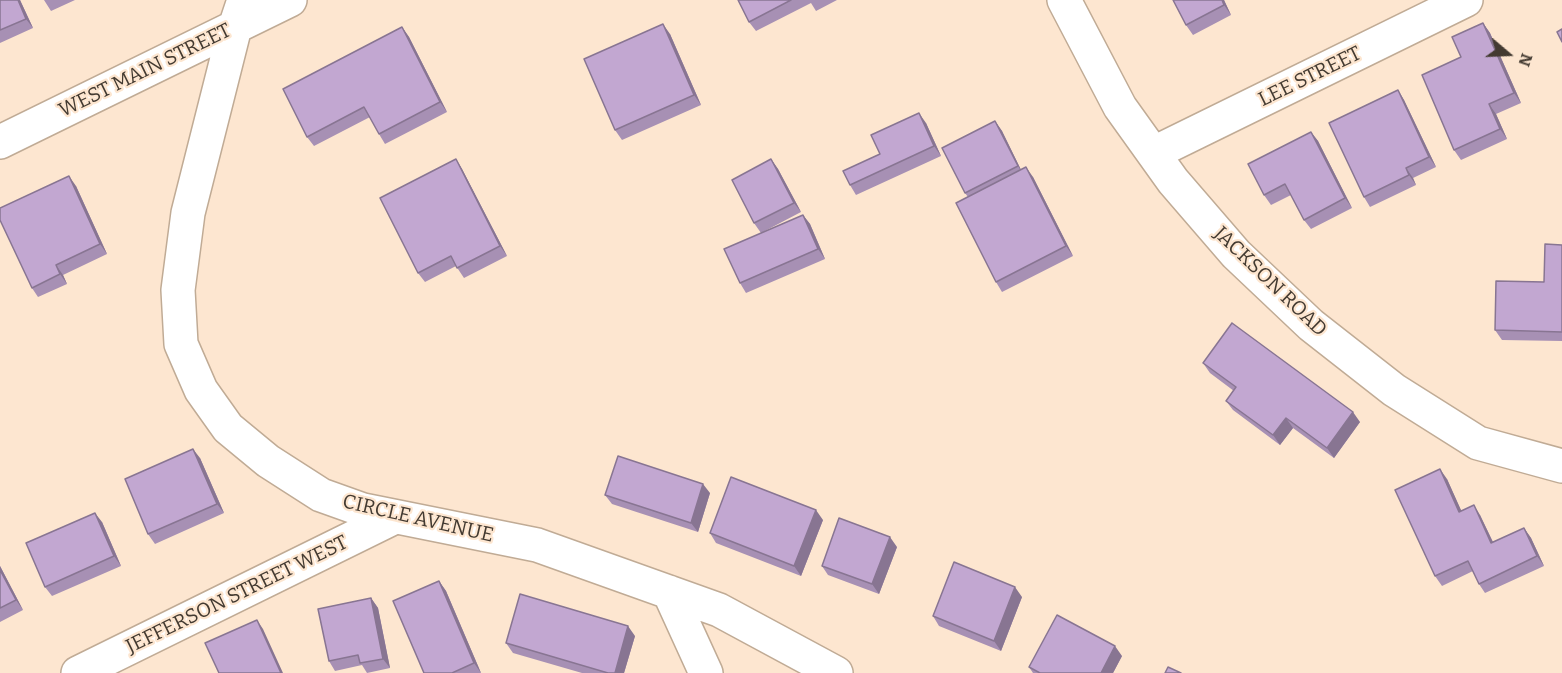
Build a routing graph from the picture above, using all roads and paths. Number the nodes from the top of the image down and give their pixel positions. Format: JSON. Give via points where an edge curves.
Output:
{"nodes":[{"id":1,"x":290,"y":0,"type":"edge"},
{"id":2,"x":1064,"y":0,"type":"edge"},
{"id":3,"x":1466,"y":0,"type":"edge"},
{"id":4,"x":240,"y":14,"type":"edge"},
{"id":5,"x":0,"y":142,"type":"edge"},
{"id":6,"x":1154,"y":153,"type":"junction"},
{"id":7,"x":1562,"y":466,"type":"edge"},
{"id":8,"x":395,"y":517,"type":"junction"},
{"id":9,"x":669,"y":592,"type":"junction"},
{"id":10,"x":118,"y":664,"type":"edge"},
{"id":11,"x":78,"y":673,"type":"edge"},
{"id":12,"x":706,"y":673,"type":"edge"},
{"id":13,"x":836,"y":673,"type":"edge"}],
"edges":[{"from":1,"to":4,"type":"street","name":"WEST MAIN STREET"},
{"from":2,"to":6,"type":"street","name":"JACKSON ROAD","via":[[1120,107]]},
{"from":3,"to":6,"type":"street","name":"LEE STREET"},
{"from":4,"to":5,"type":"street","name":"WEST MAIN STREET"},
{"from":4,"to":8,"type":"street","name":"CIRCLE AVENUE","via":[[188,213],[178,290],[182,344],[201,390],[228,428],[268,461],[321,495]]},
{"from":6,"to":7,"type":"street","name":"JACKSON ROAD","via":[[1236,254],[1311,325],[1394,390],[1478,442]]},
{"from":8,"to":9,"type":"street","name":"CIRCLE AVENUE","via":[[537,544]]},
{"from":8,"to":10,"type":"street","name":"JEFFERSON STREET WEST"},
{"from":9,"to":12,"type":"street"},
{"from":9,"to":13,"type":"street","name":"CIRCLE AVENUE","via":[[719,610]]},
{"from":10,"to":11,"type":"street","name":"JEFFERSON STREET WEST"}]}
